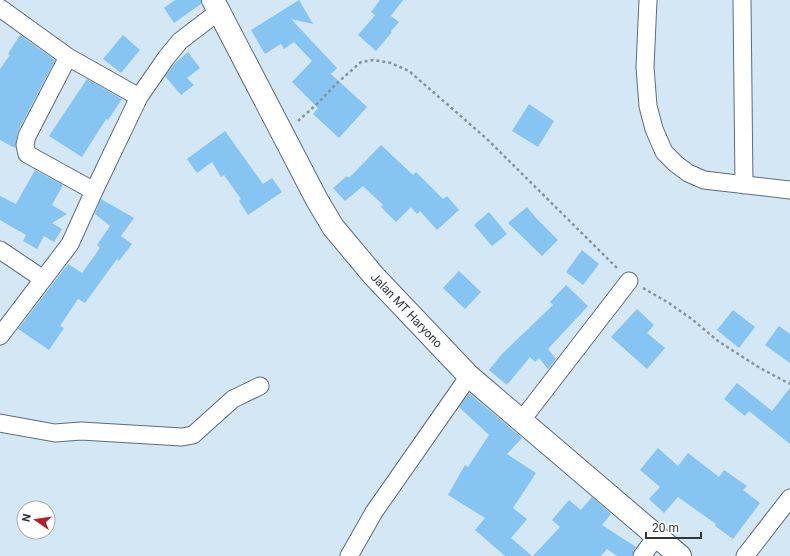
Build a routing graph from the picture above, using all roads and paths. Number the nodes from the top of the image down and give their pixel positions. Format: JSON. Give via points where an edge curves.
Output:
{"nodes":[{"id":1,"x":648,"y":0,"type":"edge"},
{"id":2,"x":742,"y":0,"type":"edge"},
{"id":3,"x":216,"y":6,"type":"edge"},
{"id":4,"x":0,"y":8,"type":"edge"},
{"id":5,"x":68,"y":57,"type":"junction"},
{"id":6,"x":139,"y":98,"type":"junction"},
{"id":7,"x":283,"y":134,"type":"junction"},
{"id":8,"x":744,"y":185,"type":"junction"},
{"id":9,"x":790,"y":190,"type":"edge"},
{"id":10,"x":94,"y":191,"type":"junction"},
{"id":11,"x":0,"y":250,"type":"edge"},
{"id":12,"x":42,"y":279,"type":"junction"},
{"id":13,"x":629,"y":281,"type":"junction"},
{"id":14,"x":0,"y":336,"type":"edge"},
{"id":15,"x":469,"y":376,"type":"junction"},
{"id":16,"x":790,"y":384,"type":"edge"},
{"id":17,"x":260,"y":386,"type":"dead end"},
{"id":18,"x":521,"y":421,"type":"junction"},
{"id":19,"x":0,"y":423,"type":"edge"},
{"id":20,"x":790,"y":498,"type":"edge"},
{"id":21,"x":656,"y":537,"type":"junction"},
{"id":22,"x":349,"y":556,"type":"edge"},
{"id":23,"x":642,"y":556,"type":"edge"},
{"id":24,"x":680,"y":556,"type":"edge"},
{"id":25,"x":745,"y":556,"type":"edge"}],
"edges":[{"from":1,"to":8,"type":"street","via":[[645,67],[648,106],[654,130],[664,152],[688,173],[704,180]]},
{"from":2,"to":8,"type":"street"},
{"from":3,"to":6,"type":"street","via":[[180,41]]},
{"from":3,"to":7,"type":"main road","name":"Jalan MT Haryono"},
{"from":4,"to":5,"type":"street"},
{"from":5,"to":6,"type":"street"},
{"from":5,"to":10,"type":"street","via":[[27,136],[25,145],[27,154]]},
{"from":6,"to":10,"type":"street"},
{"from":7,"to":13,"type":"path","via":[[361,62],[373,60],[409,71],[487,139]]},
{"from":7,"to":15,"type":"main road","name":"Jalan MT Haryono","via":[[334,227],[374,276]]},
{"from":8,"to":9,"type":"street"},
{"from":10,"to":12,"type":"street","via":[[70,244]]},
{"from":11,"to":12,"type":"street"},
{"from":12,"to":14,"type":"street"},
{"from":13,"to":16,"type":"path","via":[[669,303],[718,341]]},
{"from":13,"to":18,"type":"street"},
{"from":15,"to":18,"type":"main road","name":"Jalan MT Haryono"},
{"from":15,"to":22,"type":"street","via":[[374,512]]},
{"from":17,"to":19,"type":"street","via":[[233,399],[193,435],[182,437],[81,431],[55,433]]},
{"from":18,"to":21,"type":"main road","name":"Jalan MT Haryono"},
{"from":20,"to":25,"type":"street"},
{"from":21,"to":23,"type":"street"},
{"from":21,"to":24,"type":"main road","name":"Jalan MT Haryono"}]}
